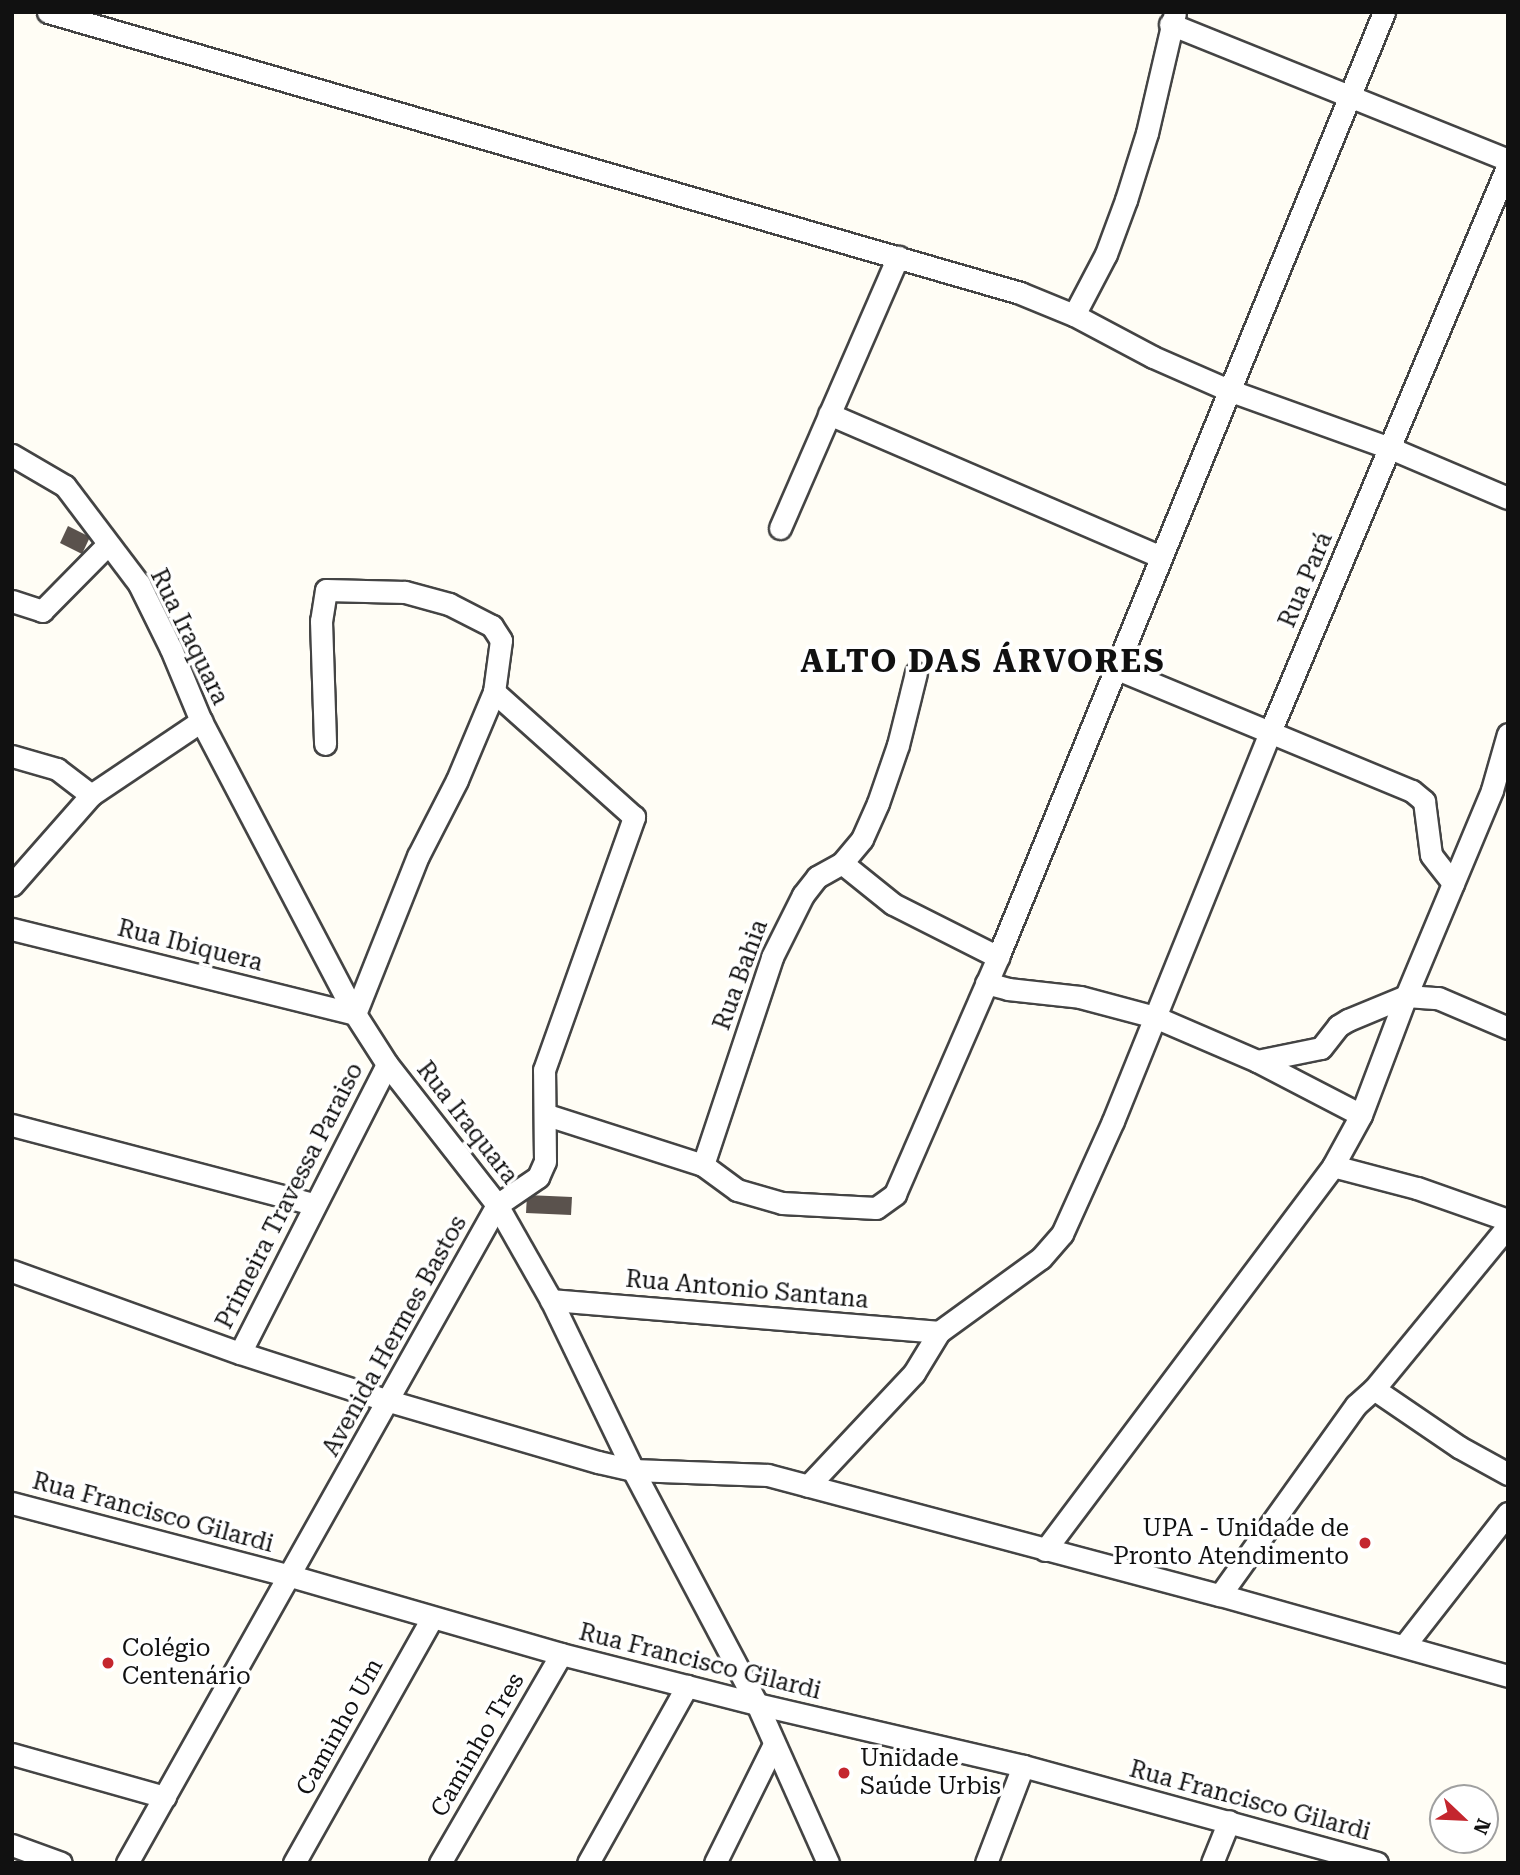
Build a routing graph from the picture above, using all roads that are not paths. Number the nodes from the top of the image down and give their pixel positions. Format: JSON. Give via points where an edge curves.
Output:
{"nodes":[{"id":1,"x":48,"y":12,"type":"edge"},
{"id":2,"x":1384,"y":12,"type":"edge"},
{"id":3,"x":1172,"y":18,"type":"edge"},
{"id":4,"x":1352,"y":96,"type":"junction"},
{"id":5,"x":1508,"y":162,"type":"edge"},
{"id":6,"x":898,"y":256,"type":"junction"},
{"id":7,"x":1074,"y":315,"type":"junction"},
{"id":8,"x":1228,"y":390,"type":"junction"},
{"id":9,"x":829,"y":414,"type":"junction"},
{"id":10,"x":1390,"y":449,"type":"junction"},
{"id":11,"x":12,"y":455,"type":"edge"},
{"id":12,"x":1508,"y":498,"type":"edge"},
{"id":13,"x":780,"y":528,"type":"dead end"},
{"id":14,"x":107,"y":545,"type":"junction"},
{"id":15,"x":1161,"y":557,"type":"junction"},
{"id":16,"x":12,"y":601,"type":"edge"},
{"id":17,"x":1115,"y":668,"type":"junction"},
{"id":18,"x":916,"y":673,"type":"dead end"},
{"id":19,"x":494,"y":692,"type":"junction"},
{"id":20,"x":201,"y":721,"type":"junction"},
{"id":21,"x":1270,"y":732,"type":"junction"},
{"id":22,"x":1508,"y":734,"type":"edge"},
{"id":23,"x":325,"y":744,"type":"dead end"},
{"id":24,"x":12,"y":757,"type":"edge"},
{"id":25,"x":1500,"y":788,"type":"edge"},
{"id":26,"x":91,"y":795,"type":"junction"},
{"id":27,"x":842,"y":863,"type":"junction"},
{"id":28,"x":1453,"y":883,"type":"junction"},
{"id":29,"x":12,"y":885,"type":"edge"},
{"id":30,"x":12,"y":929,"type":"edge"},
{"id":31,"x":998,"y":957,"type":"junction"},
{"id":32,"x":986,"y":983,"type":"junction"},
{"id":33,"x":1406,"y":996,"type":"junction"},
{"id":34,"x":355,"y":1014,"type":"junction"},
{"id":35,"x":1155,"y":1017,"type":"junction"},
{"id":36,"x":1508,"y":1028,"type":"edge"},
{"id":37,"x":1257,"y":1061,"type":"junction"},
{"id":38,"x":387,"y":1064,"type":"junction"},
{"id":39,"x":547,"y":1115,"type":"junction"},
{"id":40,"x":1361,"y":1115,"type":"junction"},
{"id":41,"x":12,"y":1125,"type":"edge"},
{"id":42,"x":703,"y":1165,"type":"junction"},
{"id":43,"x":1333,"y":1166,"type":"junction"},
{"id":44,"x":314,"y":1204,"type":"junction"},
{"id":45,"x":497,"y":1205,"type":"junction"},
{"id":46,"x":1508,"y":1220,"type":"edge"},
{"id":47,"x":1508,"y":1226,"type":"edge"},
{"id":48,"x":12,"y":1271,"type":"edge"},
{"id":49,"x":551,"y":1300,"type":"junction"},
{"id":50,"x":939,"y":1332,"type":"junction"},
{"id":51,"x":240,"y":1353,"type":"junction"},
{"id":52,"x":1374,"y":1389,"type":"junction"},
{"id":53,"x":389,"y":1401,"type":"junction"},
{"id":54,"x":633,"y":1470,"type":"junction"},
{"id":55,"x":1508,"y":1474,"type":"edge"},
{"id":56,"x":808,"y":1486,"type":"junction"},
{"id":57,"x":12,"y":1503,"type":"edge"},
{"id":58,"x":1508,"y":1513,"type":"edge"},
{"id":59,"x":1045,"y":1550,"type":"junction"},
{"id":60,"x":291,"y":1576,"type":"junction"},
{"id":61,"x":1220,"y":1595,"type":"junction"},
{"id":62,"x":432,"y":1618,"type":"junction"},
{"id":63,"x":1404,"y":1646,"type":"junction"},
{"id":64,"x":561,"y":1654,"type":"junction"},
{"id":65,"x":1508,"y":1676,"type":"edge"},
{"id":66,"x":687,"y":1686,"type":"junction"},
{"id":67,"x":757,"y":1704,"type":"junction"},
{"id":68,"x":774,"y":1744,"type":"junction"},
{"id":69,"x":12,"y":1754,"type":"edge"},
{"id":70,"x":1023,"y":1766,"type":"junction"},
{"id":71,"x":165,"y":1797,"type":"junction"},
{"id":72,"x":1229,"y":1821,"type":"junction"},
{"id":73,"x":12,"y":1845,"type":"edge"},
{"id":74,"x":61,"y":1863,"type":"edge"},
{"id":75,"x":127,"y":1863,"type":"edge"},
{"id":76,"x":294,"y":1863,"type":"edge"},
{"id":77,"x":440,"y":1863,"type":"edge"},
{"id":78,"x":588,"y":1863,"type":"edge"},
{"id":79,"x":715,"y":1863,"type":"edge"},
{"id":80,"x":828,"y":1863,"type":"edge"},
{"id":81,"x":986,"y":1863,"type":"edge"},
{"id":82,"x":1212,"y":1863,"type":"edge"},
{"id":83,"x":1377,"y":1863,"type":"edge"}],
"edges":[{"from":1,"to":6,"type":"street"},
{"from":2,"to":4,"type":"street"},
{"from":3,"to":4,"type":"street"},
{"from":3,"to":7,"type":"street","via":[[1147,133],[1126,200],[1106,254]]},
{"from":4,"to":5,"type":"street"},
{"from":4,"to":8,"type":"street"},
{"from":5,"to":10,"type":"street","name":"Rua Pará"},
{"from":6,"to":7,"type":"street","via":[[1020,293]]},
{"from":6,"to":9,"type":"street"},
{"from":7,"to":8,"type":"street"},
{"from":8,"to":10,"type":"street"},
{"from":8,"to":15,"type":"street"},
{"from":9,"to":13,"type":"street"},
{"from":9,"to":15,"type":"street"},
{"from":10,"to":12,"type":"street"},
{"from":10,"to":21,"type":"street","name":"Rua Pará"},
{"from":11,"to":14,"type":"street","name":"Rua Iraquara","via":[[65,486]]},
{"from":14,"to":16,"type":"street","via":[[42,611]]},
{"from":14,"to":20,"type":"street","name":"Rua Iraquara","via":[[139,584]]},
{"from":15,"to":17,"type":"street"},
{"from":17,"to":21,"type":"street"},
{"from":17,"to":31,"type":"street"},
{"from":18,"to":27,"type":"street","name":"Rua Bahia","via":[[878,803],[862,839]]},
{"from":19,"to":23,"type":"street","via":[[501,640],[492,626],[449,604],[405,592],[326,590],[321,621]]},
{"from":19,"to":34,"type":"street","via":[[418,856]]},
{"from":19,"to":39,"type":"street","name":"Avenida Hermes Bastos","via":[[634,817],[544,1070]]},
{"from":20,"to":26,"type":"street"},
{"from":20,"to":34,"type":"street","name":"Rua Iraquara"},
{"from":21,"to":28,"type":"street","via":[[1412,791],[1424,801],[1431,855]]},
{"from":21,"to":35,"type":"street","name":"Rua Pará"},
{"from":22,"to":25,"type":"street"},
{"from":24,"to":26,"type":"street","via":[[57,769]]},
{"from":25,"to":28,"type":"street"},
{"from":26,"to":29,"type":"street"},
{"from":27,"to":31,"type":"street","via":[[893,904]]},
{"from":27,"to":42,"type":"street","name":"Rua Bahia","via":[[817,877],[787,923]]},
{"from":28,"to":33,"type":"street"},
{"from":30,"to":34,"type":"street","name":"Rua Ibiquera"},
{"from":31,"to":32,"type":"street"},
{"from":32,"to":35,"type":"street","via":[[1080,997]]},
{"from":32,"to":42,"type":"street","via":[[895,1194],[876,1208],[782,1203],[752,1196]]},
{"from":33,"to":36,"type":"street","via":[[1438,998]]},
{"from":33,"to":37,"type":"street","via":[[1338,1026],[1321,1048]]},
{"from":33,"to":40,"type":"street"},
{"from":34,"to":38,"type":"street","name":"Rua Iraquara"},
{"from":35,"to":37,"type":"street"},
{"from":35,"to":50,"type":"street","name":"Rua Pará","via":[[1062,1234],[1041,1258]]},
{"from":37,"to":40,"type":"street"},
{"from":38,"to":44,"type":"street","name":"Primeira Travessa Paraiso"},
{"from":38,"to":45,"type":"street","name":"Rua Iraquara"},
{"from":39,"to":42,"type":"street"},
{"from":39,"to":45,"type":"street","name":"Avenida Hermes Bastos","via":[[545,1161],[538,1177]]},
{"from":40,"to":43,"type":"street"},
{"from":41,"to":44,"type":"street"},
{"from":43,"to":46,"type":"street","via":[[1417,1188]]},
{"from":43,"to":59,"type":"street"},
{"from":44,"to":51,"type":"street","name":"Primeira Travessa Paraiso"},
{"from":45,"to":49,"type":"street","name":"Rua Iraquara"},
{"from":45,"to":53,"type":"street","name":"Avenida Hermes Bastos"},
{"from":47,"to":52,"type":"street"},
{"from":48,"to":51,"type":"street"},
{"from":49,"to":50,"type":"street","name":"Rua Antonio Santana"},
{"from":49,"to":54,"type":"street","name":"Rua Iraquara"},
{"from":50,"to":56,"type":"street","via":[[914,1373]]},
{"from":51,"to":53,"type":"street"},
{"from":52,"to":55,"type":"street"},
{"from":52,"to":61,"type":"street","via":[[1356,1405]]},
{"from":53,"to":54,"type":"street"},
{"from":53,"to":60,"type":"street","name":"Avenida Hermes Bastos"},
{"from":54,"to":56,"type":"street","via":[[768,1475]]},
{"from":54,"to":67,"type":"street","name":"Rua Iraquara"},
{"from":56,"to":59,"type":"street"},
{"from":57,"to":60,"type":"street","name":"Rua Francisco Gilardi"},
{"from":58,"to":63,"type":"street"},
{"from":59,"to":61,"type":"street"},
{"from":60,"to":62,"type":"street","name":"Rua Francisco Gilardi"},
{"from":60,"to":71,"type":"street","name":"Avenida Hermes Bastos"},
{"from":61,"to":63,"type":"street"},
{"from":62,"to":64,"type":"street","name":"Rua Francisco Gilardi"},
{"from":62,"to":76,"type":"street","name":"Caminho Um"},
{"from":63,"to":65,"type":"street"},
{"from":64,"to":66,"type":"street","name":"Rua Francisco Gilardi"},
{"from":64,"to":77,"type":"street","name":"Caminho Tres"},
{"from":66,"to":67,"type":"street","name":"Rua Francisco Gilardi"},
{"from":66,"to":78,"type":"street"},
{"from":67,"to":68,"type":"street","name":"Rua Iraquara"},
{"from":67,"to":70,"type":"street","name":"Rua Francisco Gilardi"},
{"from":68,"to":79,"type":"street"},
{"from":68,"to":80,"type":"street","name":"Rua Iraquara"},
{"from":69,"to":71,"type":"street"},
{"from":70,"to":72,"type":"street","name":"Rua Francisco Gilardi"},
{"from":70,"to":81,"type":"street"},
{"from":71,"to":75,"type":"street","name":"Avenida Hermes Bastos"},
{"from":72,"to":82,"type":"street"},
{"from":72,"to":83,"type":"street","name":"Rua Francisco Gilardi"},
{"from":73,"to":74,"type":"street"}]}
